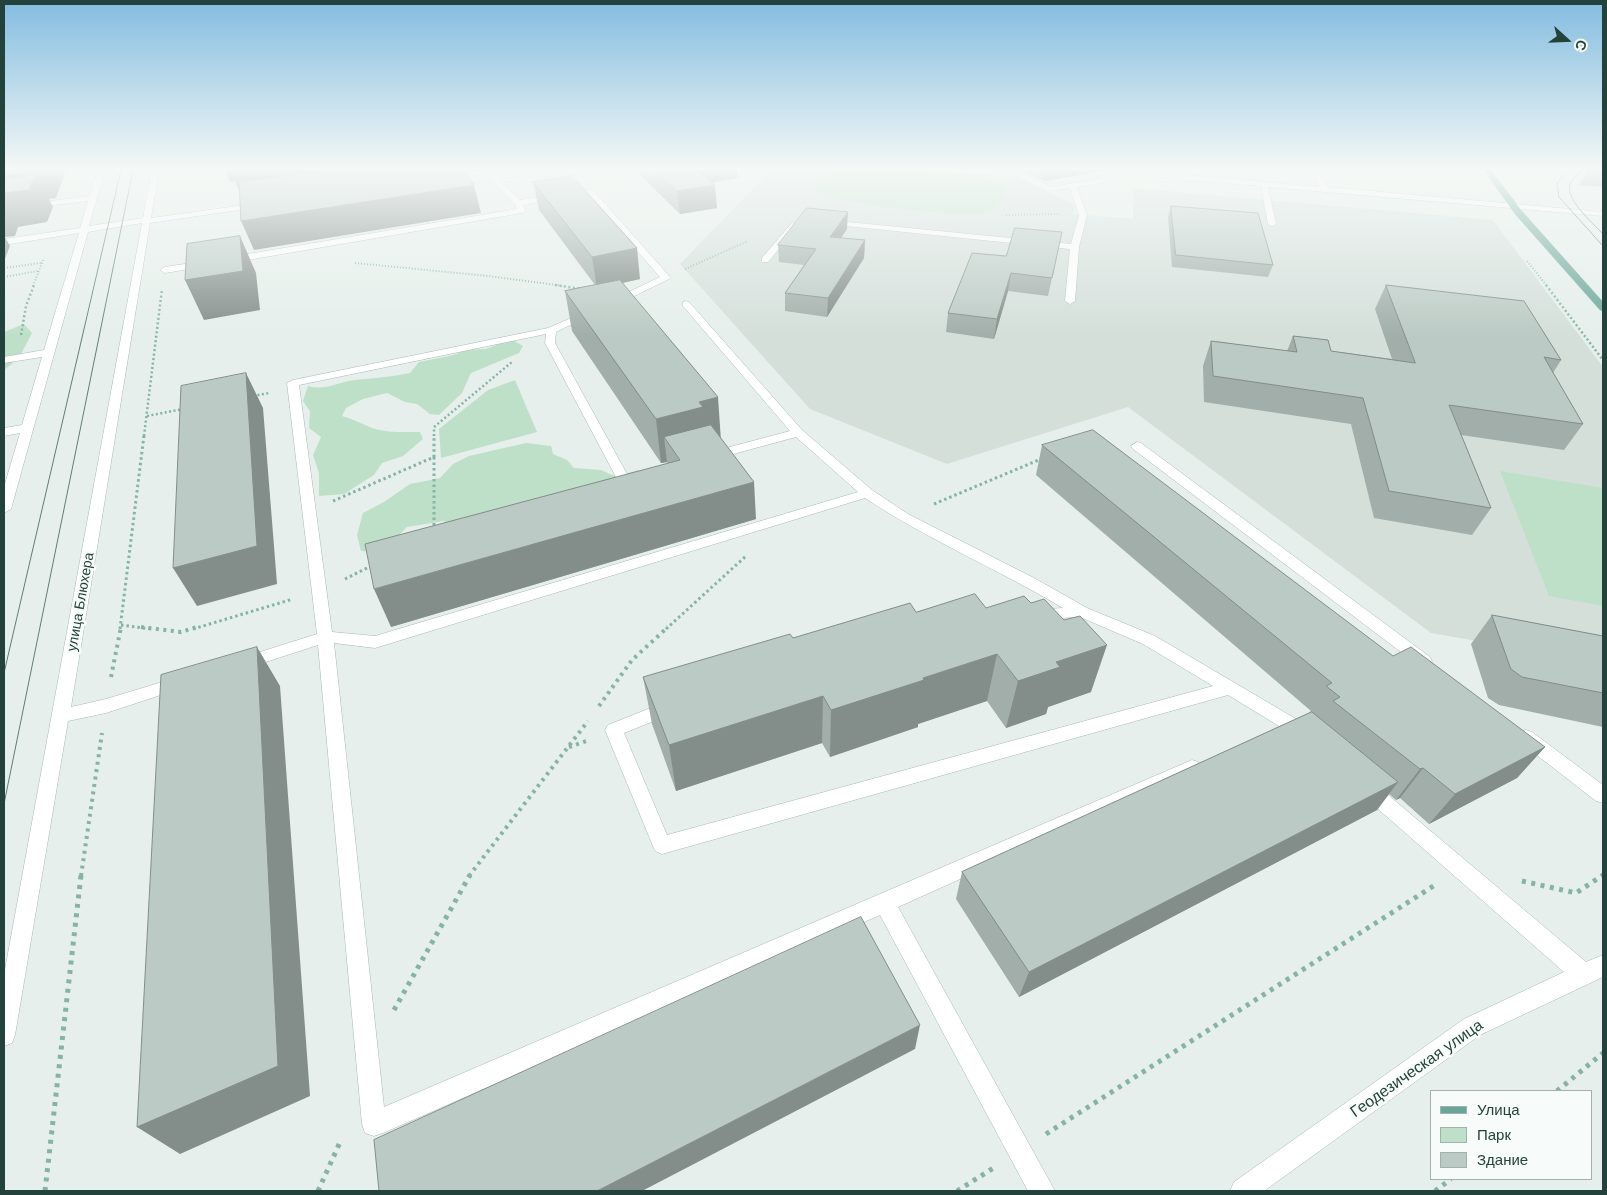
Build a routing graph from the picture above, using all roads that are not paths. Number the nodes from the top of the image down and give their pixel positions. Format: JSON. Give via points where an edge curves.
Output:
{"nodes":[{"id":1,"x":84,"y":226,"type":"edge"},
{"id":2,"x":113,"y":226,"type":"edge"},
{"id":3,"x":145,"y":226,"type":"edge"},
{"id":4,"x":434,"y":226,"type":"edge"},
{"id":5,"x":620,"y":226,"type":"edge"},
{"id":6,"x":793,"y":226,"type":"edge"},
{"id":7,"x":865,"y":226,"type":"edge"},
{"id":8,"x":1080,"y":226,"type":"edge"},
{"id":9,"x":1532,"y":226,"type":"edge"},
{"id":10,"x":83,"y":230,"type":"junction"},
{"id":11,"x":4,"y":242,"type":"edge"},
{"id":12,"x":1075,"y":248,"type":"junction"},
{"id":13,"x":765,"y":260,"type":"dead end"},
{"id":14,"x":165,"y":270,"type":"dead end"},
{"id":15,"x":1070,"y":301,"type":"dead end"},
{"id":16,"x":686,"y":304,"type":"dead end"},
{"id":17,"x":1603,"y":308,"type":"edge"},
{"id":18,"x":551,"y":330,"type":"junction"},
{"id":19,"x":50,"y":352,"type":"junction"},
{"id":20,"x":4,"y":360,"type":"edge"},
{"id":21,"x":28,"y":428,"type":"junction"},
{"id":22,"x":4,"y":432,"type":"edge"},
{"id":23,"x":798,"y":433,"type":"junction"},
{"id":24,"x":1137,"y":446,"type":"dead end"},
{"id":25,"x":697,"y":460,"type":"edge"},
{"id":26,"x":651,"y":472,"type":"edge"},
{"id":27,"x":867,"y":493,"type":"junction"},
{"id":28,"x":4,"y":509,"type":"edge"},
{"id":29,"x":1082,"y":612,"type":"junction"},
{"id":30,"x":1024,"y":614,"type":"edge"},
{"id":31,"x":325,"y":637,"type":"junction"},
{"id":32,"x":230,"y":667,"type":"edge"},
{"id":33,"x":1437,"y":671,"type":"edge"},
{"id":34,"x":192,"y":679,"type":"edge"},
{"id":35,"x":1230,"y":688,"type":"junction"},
{"id":36,"x":688,"y":700,"type":"edge"},
{"id":37,"x":60,"y":716,"type":"junction"},
{"id":38,"x":1290,"y":724,"type":"junction"},
{"id":39,"x":1516,"y":730,"type":"edge"},
{"id":40,"x":1272,"y":732,"type":"edge"},
{"id":41,"x":1305,"y":736,"type":"edge"},
{"id":42,"x":1209,"y":760,"type":"edge"},
{"id":43,"x":1357,"y":780,"type":"edge"},
{"id":44,"x":1603,"y":795,"type":"edge"},
{"id":45,"x":885,"y":903,"type":"junction"},
{"id":46,"x":1593,"y":970,"type":"edge"},
{"id":47,"x":4,"y":1035,"type":"edge"},
{"id":48,"x":1042,"y":1191,"type":"edge"},
{"id":49,"x":1243,"y":1191,"type":"edge"}],
"edges":[{"from":1,"to":10,"type":"street"},
{"from":2,"to":10,"type":"street"},
{"from":3,"to":37,"type":"street","name":"улица Блюхера"},
{"from":4,"to":14,"type":"street"},
{"from":5,"to":18,"type":"street","via":[[666,278]]},
{"from":6,"to":13,"type":"street"},
{"from":7,"to":12,"type":"street"},
{"from":8,"to":12,"type":"street"},
{"from":9,"to":17,"type":"main road"},
{"from":10,"to":11,"type":"street"},
{"from":10,"to":19,"type":"street"},
{"from":12,"to":15,"type":"street"},
{"from":16,"to":23,"type":"street"},
{"from":18,"to":26,"type":"street","via":[[550,343],[623,479]]},
{"from":18,"to":31,"type":"street","via":[[293,383]]},
{"from":19,"to":20,"type":"street"},
{"from":19,"to":21,"type":"street"},
{"from":21,"to":22,"type":"street"},
{"from":21,"to":28,"type":"street"},
{"from":23,"to":25,"type":"street"},
{"from":23,"to":27,"type":"street"},
{"from":24,"to":33,"type":"street"},
{"from":27,"to":29,"type":"street","via":[[903,517],[1030,581]]},
{"from":27,"to":31,"type":"street","via":[[375,642]]},
{"from":29,"to":30,"type":"street"},
{"from":29,"to":35,"type":"street","via":[[1149,640]]},
{"from":31,"to":32,"type":"street"},
{"from":31,"to":45,"type":"street","via":[[374,1124]]},
{"from":34,"to":37,"type":"street","via":[[106,706]]},
{"from":35,"to":36,"type":"street","via":[[662,846],[614,730]]},
{"from":35,"to":38,"type":"street"},
{"from":37,"to":47,"type":"street","name":"улица Блюхера"},
{"from":38,"to":40,"type":"street"},
{"from":38,"to":41,"type":"street"},
{"from":39,"to":44,"type":"street"},
{"from":42,"to":45,"type":"street"},
{"from":43,"to":46,"type":"street","via":[[1462,868]]},
{"from":45,"to":48,"type":"street"},
{"from":46,"to":49,"type":"street","name":"Геодезическая улица","via":[[1472,1027]]}]}
